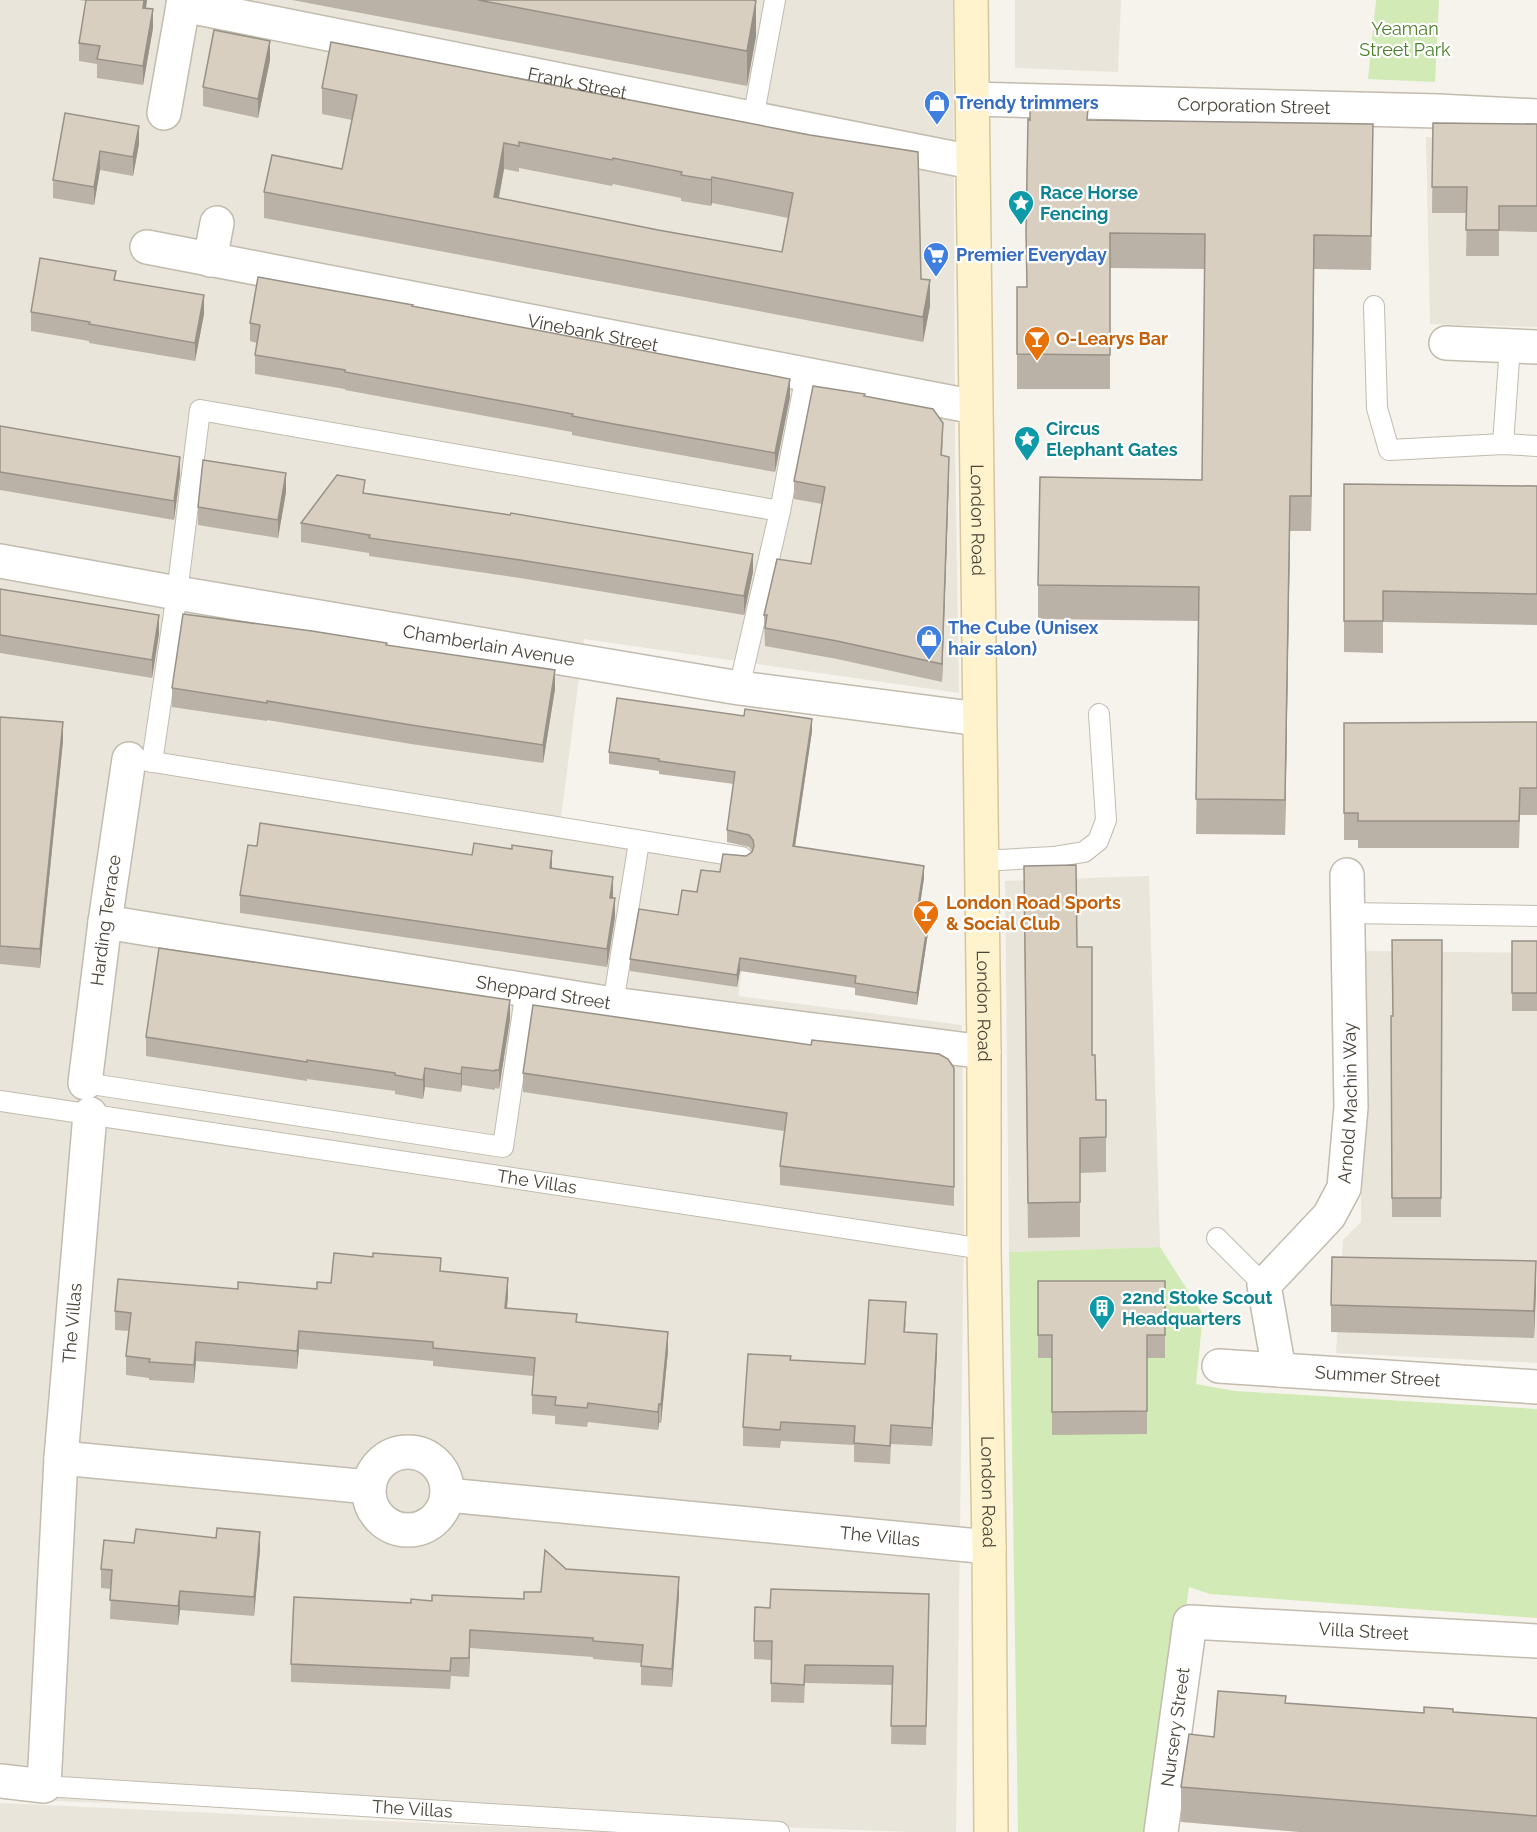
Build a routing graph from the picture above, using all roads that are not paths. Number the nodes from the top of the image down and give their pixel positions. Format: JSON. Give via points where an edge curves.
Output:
{"nodes":[{"id":1,"x":774,"y":0,"type":"edge"},
{"id":2,"x":970,"y":0,"type":"edge"},
{"id":3,"x":184,"y":2,"type":"edge"},
{"id":4,"x":972,"y":99,"type":"junction"},
{"id":5,"x":164,"y":113,"type":"dead end"},
{"id":6,"x":1537,"y":116,"type":"edge"},
{"id":7,"x":753,"y":119,"type":"junction"},
{"id":8,"x":972,"y":162,"type":"junction"},
{"id":9,"x":217,"y":223,"type":"dead end"},
{"id":10,"x":147,"y":246,"type":"dead end"},
{"id":11,"x":210,"y":260,"type":"junction"},
{"id":12,"x":1374,"y":306,"type":"dead end"},
{"id":13,"x":1446,"y":343,"type":"dead end"},
{"id":14,"x":1523,"y":346,"type":"edge"},
{"id":15,"x":806,"y":375,"type":"junction"},
{"id":16,"x":975,"y":407,"type":"junction"},
{"id":17,"x":1503,"y":444,"type":"junction"},
{"id":18,"x":1537,"y":446,"type":"edge"},
{"id":19,"x":780,"y":511,"type":"junction"},
{"id":20,"x":0,"y":561,"type":"edge"},
{"id":21,"x":177,"y":593,"type":"junction"},
{"id":22,"x":739,"y":688,"type":"junction"},
{"id":23,"x":1099,"y":714,"type":"dead end"},
{"id":24,"x":979,"y":719,"type":"junction"},
{"id":25,"x":141,"y":760,"type":"junction"},
{"id":26,"x":639,"y":842,"type":"junction"},
{"id":27,"x":741,"y":857,"type":"edge"},
{"id":28,"x":981,"y":861,"type":"junction"},
{"id":29,"x":1347,"y":875,"type":"dead end"},
{"id":30,"x":1348,"y":913,"type":"junction"},
{"id":31,"x":1537,"y":916,"type":"edge"},
{"id":32,"x":105,"y":922,"type":"junction"},
{"id":33,"x":525,"y":990,"type":"junction"},
{"id":34,"x":613,"y":1004,"type":"junction"},
{"id":35,"x":984,"y":1052,"type":"junction"},
{"id":36,"x":88,"y":1099,"type":"junction"},
{"id":37,"x":0,"y":1101,"type":"edge"},
{"id":38,"x":1217,"y":1238,"type":"dead end"},
{"id":39,"x":984,"y":1249,"type":"junction"},
{"id":40,"x":1264,"y":1285,"type":"junction"},
{"id":41,"x":1219,"y":1366,"type":"dead end"},
{"id":42,"x":1279,"y":1370,"type":"junction"},
{"id":43,"x":1537,"y":1387,"type":"edge"},
{"id":44,"x":62,"y":1458,"type":"junction"},
{"id":45,"x":369,"y":1487,"type":"junction"},
{"id":46,"x":447,"y":1495,"type":"junction"},
{"id":47,"x":989,"y":1547,"type":"junction"},
{"id":48,"x":1190,"y":1622,"type":"joint"},
{"id":49,"x":1537,"y":1641,"type":"edge"},
{"id":50,"x":0,"y":1781,"type":"edge"},
{"id":51,"x":44,"y":1786,"type":"junction"},
{"id":52,"x":779,"y":1832,"type":"edge"},
{"id":53,"x":991,"y":1832,"type":"edge"},
{"id":54,"x":1161,"y":1832,"type":"edge"}],
"edges":[{"from":1,"to":7,"type":"lane"},
{"from":2,"to":4,"type":"main road","name":"London Road"},
{"from":3,"to":5,"type":"street"},
{"from":3,"to":7,"type":"street","name":"Frank Street"},
{"from":4,"to":6,"type":"street","name":"Corporation Street"},
{"from":4,"to":8,"type":"main road","name":"London Road"},
{"from":7,"to":8,"type":"street","name":"Frank Street"},
{"from":8,"to":16,"type":"main road","name":"London Road"},
{"from":9,"to":11,"type":"street"},
{"from":10,"to":11,"type":"street","name":"Vinebank Street"},
{"from":11,"to":15,"type":"street","name":"Vinebank Street"},
{"from":12,"to":17,"type":"lane","via":[[1377,408],[1389,450]]},
{"from":13,"to":14,"type":"street"},
{"from":14,"to":17,"type":"lane"},
{"from":15,"to":16,"type":"street","name":"Vinebank Street"},
{"from":15,"to":19,"type":"lane"},
{"from":16,"to":24,"type":"main road","name":"London Road"},
{"from":17,"to":18,"type":"lane"},
{"from":19,"to":21,"type":"lane","via":[[200,410]]},
{"from":19,"to":22,"type":"lane"},
{"from":20,"to":21,"type":"street","name":"Chamberlain Avenue"},
{"from":21,"to":22,"type":"street","name":"Chamberlain Avenue"},
{"from":21,"to":25,"type":"lane"},
{"from":22,"to":24,"type":"street","name":"Chamberlain Avenue"},
{"from":23,"to":28,"type":"lane","via":[[1106,820],[1098,841],[1084,852]]},
{"from":24,"to":28,"type":"main road","name":"London Road"},
{"from":25,"to":26,"type":"lane"},
{"from":25,"to":32,"type":"street","name":"Harding Terrace"},
{"from":26,"to":27,"type":"lane"},
{"from":26,"to":34,"type":"lane"},
{"from":28,"to":35,"type":"main road","name":"London Road"},
{"from":29,"to":30,"type":"street","name":"Arnold Machin Way"},
{"from":30,"to":31,"type":"lane"},
{"from":30,"to":40,"type":"street","name":"Arnold Machin Way","via":[[1351,1107],[1344,1188],[1329,1216]]},
{"from":32,"to":33,"type":"street","name":"Sheppard Street"},
{"from":32,"to":36,"type":"street","name":"Harding Terrace"},
{"from":33,"to":34,"type":"street","name":"Sheppard Street"},
{"from":33,"to":36,"type":"lane","name":"The Villas","via":[[503,1147]]},
{"from":34,"to":35,"type":"street","name":"Sheppard Street"},
{"from":35,"to":39,"type":"main road","name":"London Road"},
{"from":36,"to":37,"type":"lane","name":"The Villas"},
{"from":36,"to":39,"type":"lane","name":"The Villas"},
{"from":36,"to":44,"type":"street","name":"The Villas"},
{"from":38,"to":40,"type":"lane"},
{"from":39,"to":47,"type":"main road","name":"London Road"},
{"from":40,"to":42,"type":"street"},
{"from":41,"to":42,"type":"street","name":"Summer Street"},
{"from":42,"to":43,"type":"street","name":"Summer Street"},
{"from":44,"to":45,"type":"street"},
{"from":44,"to":51,"type":"street","name":"The Villas"},
{"from":45,"to":46,"type":"street","via":[[375,1513],[397,1528],[411,1530],[435,1519]]},
{"from":45,"to":46,"type":"street","via":[[372,1475],[388,1457],[412,1452],[424,1455],[442,1471]]},
{"from":46,"to":47,"type":"street","name":"The Villas"},
{"from":47,"to":53,"type":"main road","name":"London Road"},
{"from":48,"to":49,"type":"street","name":"Villa Street"},
{"from":48,"to":54,"type":"street","name":"Nursery Street"},
{"from":50,"to":51,"type":"street","name":"The Villas"},
{"from":51,"to":52,"type":"lane","name":"The Villas"}]}
